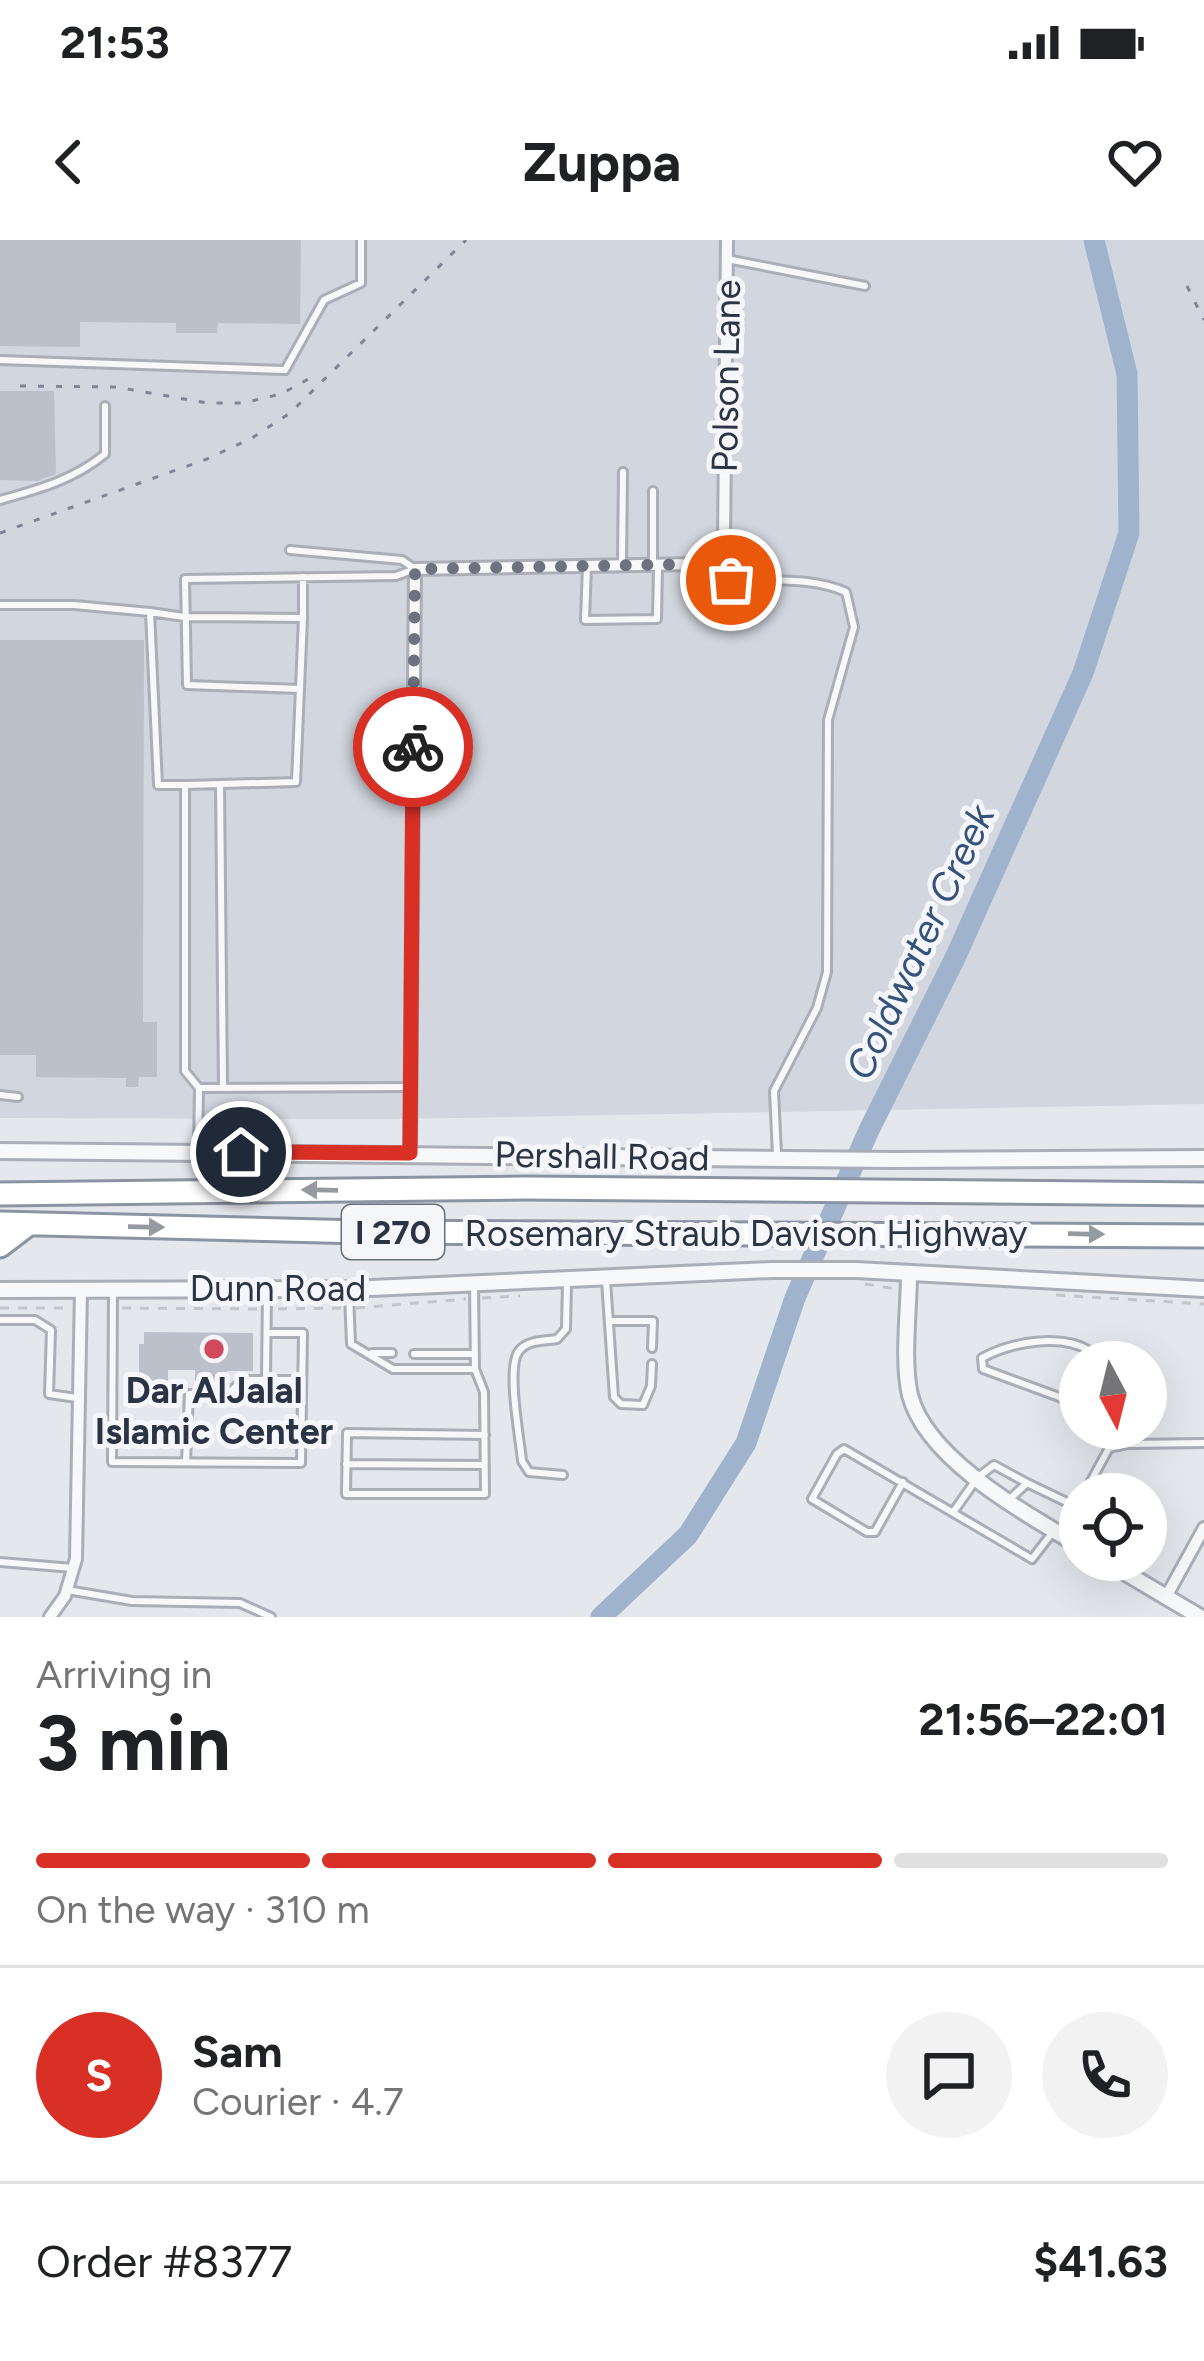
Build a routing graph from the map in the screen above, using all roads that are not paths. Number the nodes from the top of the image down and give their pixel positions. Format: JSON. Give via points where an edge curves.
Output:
{"nodes":[{"id":1,"x":361,"y":240,"type":"edge"},
{"id":2,"x":727,"y":240,"type":"edge"},
{"id":3,"x":727,"y":259,"type":"junction"},
{"id":4,"x":866,"y":286,"type":"dead end"},
{"id":5,"x":0,"y":360,"type":"edge"},
{"id":6,"x":105,"y":406,"type":"dead end"},
{"id":7,"x":622,"y":472,"type":"dead end"},
{"id":8,"x":653,"y":490,"type":"dead end"},
{"id":9,"x":0,"y":500,"type":"edge"},
{"id":10,"x":290,"y":550,"type":"dead end"},
{"id":11,"x":587,"y":564,"type":"junction"},
{"id":12,"x":622,"y":564,"type":"junction"},
{"id":13,"x":655,"y":564,"type":"junction"},
{"id":14,"x":697,"y":564,"type":"junction"},
{"id":15,"x":415,"y":569,"type":"junction"},
{"id":16,"x":303,"y":577,"type":"junction"},
{"id":17,"x":0,"y":605,"type":"edge"},
{"id":18,"x":150,"y":612,"type":"junction"},
{"id":19,"x":184,"y":617,"type":"junction"},
{"id":20,"x":303,"y":618,"type":"junction"},
{"id":21,"x":300,"y":689,"type":"junction"},
{"id":22,"x":220,"y":784,"type":"junction"},
{"id":23,"x":185,"y":785,"type":"junction"},
{"id":24,"x":411,"y":1087,"type":"junction"},
{"id":25,"x":199,"y":1088,"type":"junction"},
{"id":26,"x":223,"y":1088,"type":"junction"},
{"id":27,"x":0,"y":1095,"type":"edge"},
{"id":28,"x":18,"y":1097,"type":"dead end"},
{"id":29,"x":0,"y":1151,"type":"edge"},
{"id":30,"x":198,"y":1152,"type":"junction"},
{"id":31,"x":410,"y":1153,"type":"junction"},
{"id":32,"x":777,"y":1158,"type":"junction"},
{"id":33,"x":1204,"y":1158,"type":"edge"},
{"id":34,"x":0,"y":1194,"type":"edge"},
{"id":35,"x":1204,"y":1194,"type":"edge"},
{"id":36,"x":0,"y":1223,"type":"edge"},
{"id":37,"x":28,"y":1224,"type":"junction"},
{"id":38,"x":1204,"y":1236,"type":"edge"},
{"id":39,"x":0,"y":1246,"type":"edge"},
{"id":40,"x":909,"y":1274,"type":"junction"},
{"id":41,"x":606,"y":1276,"type":"junction"},
{"id":42,"x":567,"y":1278,"type":"junction"},
{"id":43,"x":474,"y":1285,"type":"junction"},
{"id":44,"x":81,"y":1289,"type":"junction"},
{"id":45,"x":113,"y":1289,"type":"junction"},
{"id":46,"x":267,"y":1289,"type":"junction"},
{"id":47,"x":349,"y":1289,"type":"junction"},
{"id":48,"x":1204,"y":1289,"type":"edge"},
{"id":49,"x":0,"y":1290,"type":"edge"},
{"id":50,"x":0,"y":1321,"type":"edge"},
{"id":51,"x":612,"y":1321,"type":"junction"},
{"id":52,"x":267,"y":1333,"type":"junction"},
{"id":53,"x":1059,"y":1343,"type":"edge"},
{"id":54,"x":652,"y":1348,"type":"dead end"},
{"id":55,"x":366,"y":1353,"type":"junction"},
{"id":56,"x":392,"y":1353,"type":"dead end"},
{"id":57,"x":414,"y":1354,"type":"dead end"},
{"id":58,"x":475,"y":1354,"type":"junction"},
{"id":59,"x":652,"y":1364,"type":"dead end"},
{"id":60,"x":475,"y":1369,"type":"junction"},
{"id":61,"x":266,"y":1379,"type":"junction"},
{"id":62,"x":302,"y":1380,"type":"junction"},
{"id":63,"x":1059,"y":1397,"type":"edge"},
{"id":64,"x":78,"y":1398,"type":"junction"},
{"id":65,"x":485,"y":1435,"type":"junction"},
{"id":66,"x":1204,"y":1443,"type":"edge"},
{"id":67,"x":1167,"y":1444,"type":"edge"},
{"id":68,"x":187,"y":1462,"type":"junction"},
{"id":69,"x":346,"y":1464,"type":"junction"},
{"id":70,"x":484,"y":1465,"type":"junction"},
{"id":71,"x":563,"y":1475,"type":"dead end"},
{"id":72,"x":978,"y":1477,"type":"junction"},
{"id":73,"x":903,"y":1482,"type":"junction"},
{"id":74,"x":1027,"y":1483,"type":"junction"},
{"id":75,"x":1059,"y":1494,"type":"edge"},
{"id":76,"x":1008,"y":1501,"type":"junction"},
{"id":77,"x":954,"y":1511,"type":"junction"},
{"id":78,"x":1204,"y":1528,"type":"edge"},
{"id":79,"x":1058,"y":1532,"type":"joint"},
{"id":80,"x":0,"y":1562,"type":"edge"},
{"id":81,"x":74,"y":1568,"type":"junction"},
{"id":82,"x":1139,"y":1581,"type":"edge"},
{"id":83,"x":67,"y":1590,"type":"junction"},
{"id":84,"x":1166,"y":1597,"type":"junction"},
{"id":85,"x":50,"y":1617,"type":"edge"},
{"id":86,"x":271,"y":1617,"type":"edge"},
{"id":87,"x":1200,"y":1617,"type":"edge"}],
"edges":[{"from":1,"to":5,"type":"lane","via":[[361,283],[324,300],[285,370]]},
{"from":2,"to":3,"type":"street","name":"Polson Lane"},
{"from":3,"to":4,"type":"lane"},
{"from":3,"to":14,"type":"street","name":"Polson Lane","via":[[724,542],[715,560]]},
{"from":6,"to":9,"type":"lane","via":[[105,454],[56,484]]},
{"from":7,"to":12,"type":"lane"},
{"from":8,"to":13,"type":"lane"},
{"from":10,"to":15,"type":"lane","via":[[402,560]]},
{"from":11,"to":12,"type":"street"},
{"from":11,"to":13,"type":"lane","via":[[584,620],[657,620]]},
{"from":11,"to":15,"type":"street"},
{"from":12,"to":13,"type":"street"},
{"from":13,"to":14,"type":"street"},
{"from":14,"to":32,"type":"lane","via":[[704,574],[731,580],[825,583],[846,592],[853,609],[828,720],[827,972],[774,1091]]},
{"from":15,"to":16,"type":"lane"},
{"from":15,"to":24,"type":"street"},
{"from":16,"to":19,"type":"lane","via":[[184,579]]},
{"from":16,"to":20,"type":"lane"},
{"from":17,"to":18,"type":"lane"},
{"from":18,"to":19,"type":"lane"},
{"from":18,"to":23,"type":"lane","via":[[158,784]]},
{"from":19,"to":20,"type":"lane"},
{"from":19,"to":21,"type":"lane","via":[[187,686]]},
{"from":20,"to":21,"type":"lane"},
{"from":21,"to":22,"type":"lane","via":[[296,782]]},
{"from":22,"to":23,"type":"lane"},
{"from":22,"to":26,"type":"lane"},
{"from":23,"to":25,"type":"lane","via":[[185,1071]]},
{"from":24,"to":26,"type":"lane"},
{"from":24,"to":31,"type":"street"},
{"from":25,"to":26,"type":"lane"},
{"from":25,"to":30,"type":"lane"},
{"from":27,"to":28,"type":"lane"},
{"from":29,"to":30,"type":"street","name":"Pershall Road"},
{"from":30,"to":31,"type":"street","name":"Pershall Road"},
{"from":31,"to":32,"type":"street","name":"Pershall Road"},
{"from":32,"to":33,"type":"street","name":"Pershall Road"},
{"from":35,"to":34,"type":"highway","name":"Rosemary Straub Davison Highway","number":"I 270","one_way":true},
{"from":36,"to":37,"type":"highway","name":"Rosemary Straub Davison Highway","number":"I 270"},
{"from":37,"to":38,"type":"highway","name":"Rosemary Straub Davison Highway","number":"I 270","one_way":true},
{"from":37,"to":39,"type":"highway"},
{"from":40,"to":41,"type":"street","name":"Dunn Road"},
{"from":40,"to":48,"type":"street","name":"Dunn Road"},
{"from":40,"to":72,"type":"street","via":[[908,1389],[919,1423]]},
{"from":41,"to":42,"type":"street","name":"Dunn Road"},
{"from":41,"to":51,"type":"lane"},
{"from":42,"to":43,"type":"street","name":"Dunn Road"},
{"from":42,"to":71,"type":"lane","via":[[566,1329],[556,1339],[530,1342],[513,1367],[523,1461],[529,1472]]},
{"from":43,"to":47,"type":"street","name":"Dunn Road"},
{"from":43,"to":58,"type":"lane"},
{"from":44,"to":45,"type":"street","name":"Dunn Road"},
{"from":44,"to":49,"type":"street","name":"Dunn Road"},
{"from":44,"to":64,"type":"street"},
{"from":45,"to":46,"type":"street","name":"Dunn Road"},
{"from":45,"to":68,"type":"lane","via":[[112,1462]]},
{"from":46,"to":47,"type":"street","name":"Dunn Road"},
{"from":46,"to":52,"type":"lane"},
{"from":47,"to":55,"type":"lane","via":[[351,1344]]},
{"from":50,"to":64,"type":"lane","via":[[35,1320],[51,1330],[49,1394]]},
{"from":51,"to":54,"type":"lane","via":[[653,1321]]},
{"from":51,"to":59,"type":"lane","via":[[614,1397],[621,1404],[643,1405]]},
{"from":52,"to":61,"type":"lane"},
{"from":52,"to":62,"type":"lane","via":[[303,1333]]},
{"from":53,"to":63,"type":"lane","via":[[1005,1346],[982,1358],[983,1370]]},
{"from":55,"to":56,"type":"lane"},
{"from":55,"to":60,"type":"lane","via":[[392,1369]]},
{"from":57,"to":58,"type":"lane"},
{"from":58,"to":60,"type":"lane"},
{"from":60,"to":65,"type":"lane"},
{"from":61,"to":62,"type":"lane"},
{"from":61,"to":68,"type":"lane","via":[[242,1379],[228,1394],[189,1394]]},
{"from":62,"to":68,"type":"lane","via":[[301,1463]]},
{"from":64,"to":81,"type":"street"},
{"from":65,"to":69,"type":"lane","via":[[346,1433]]},
{"from":65,"to":70,"type":"lane"},
{"from":66,"to":67,"type":"lane"},
{"from":69,"to":70,"type":"lane"},
{"from":69,"to":70,"type":"lane","via":[[346,1494],[484,1495]]},
{"from":72,"to":74,"type":"lane","via":[[994,1465]]},
{"from":72,"to":76,"type":"street"},
{"from":72,"to":77,"type":"lane"},
{"from":73,"to":73,"type":"lane","via":[[844,1449],[812,1499],[875,1532]]},
{"from":73,"to":77,"type":"lane"},
{"from":74,"to":75,"type":"lane"},
{"from":74,"to":76,"type":"lane"},
{"from":76,"to":79,"type":"street"},
{"from":77,"to":79,"type":"lane","via":[[1032,1559]]},
{"from":78,"to":84,"type":"street"},
{"from":80,"to":81,"type":"lane"},
{"from":81,"to":83,"type":"street"},
{"from":82,"to":84,"type":"street"},
{"from":83,"to":85,"type":"street"},
{"from":83,"to":86,"type":"lane","via":[[132,1601],[239,1603]]},
{"from":84,"to":87,"type":"street"}]}
